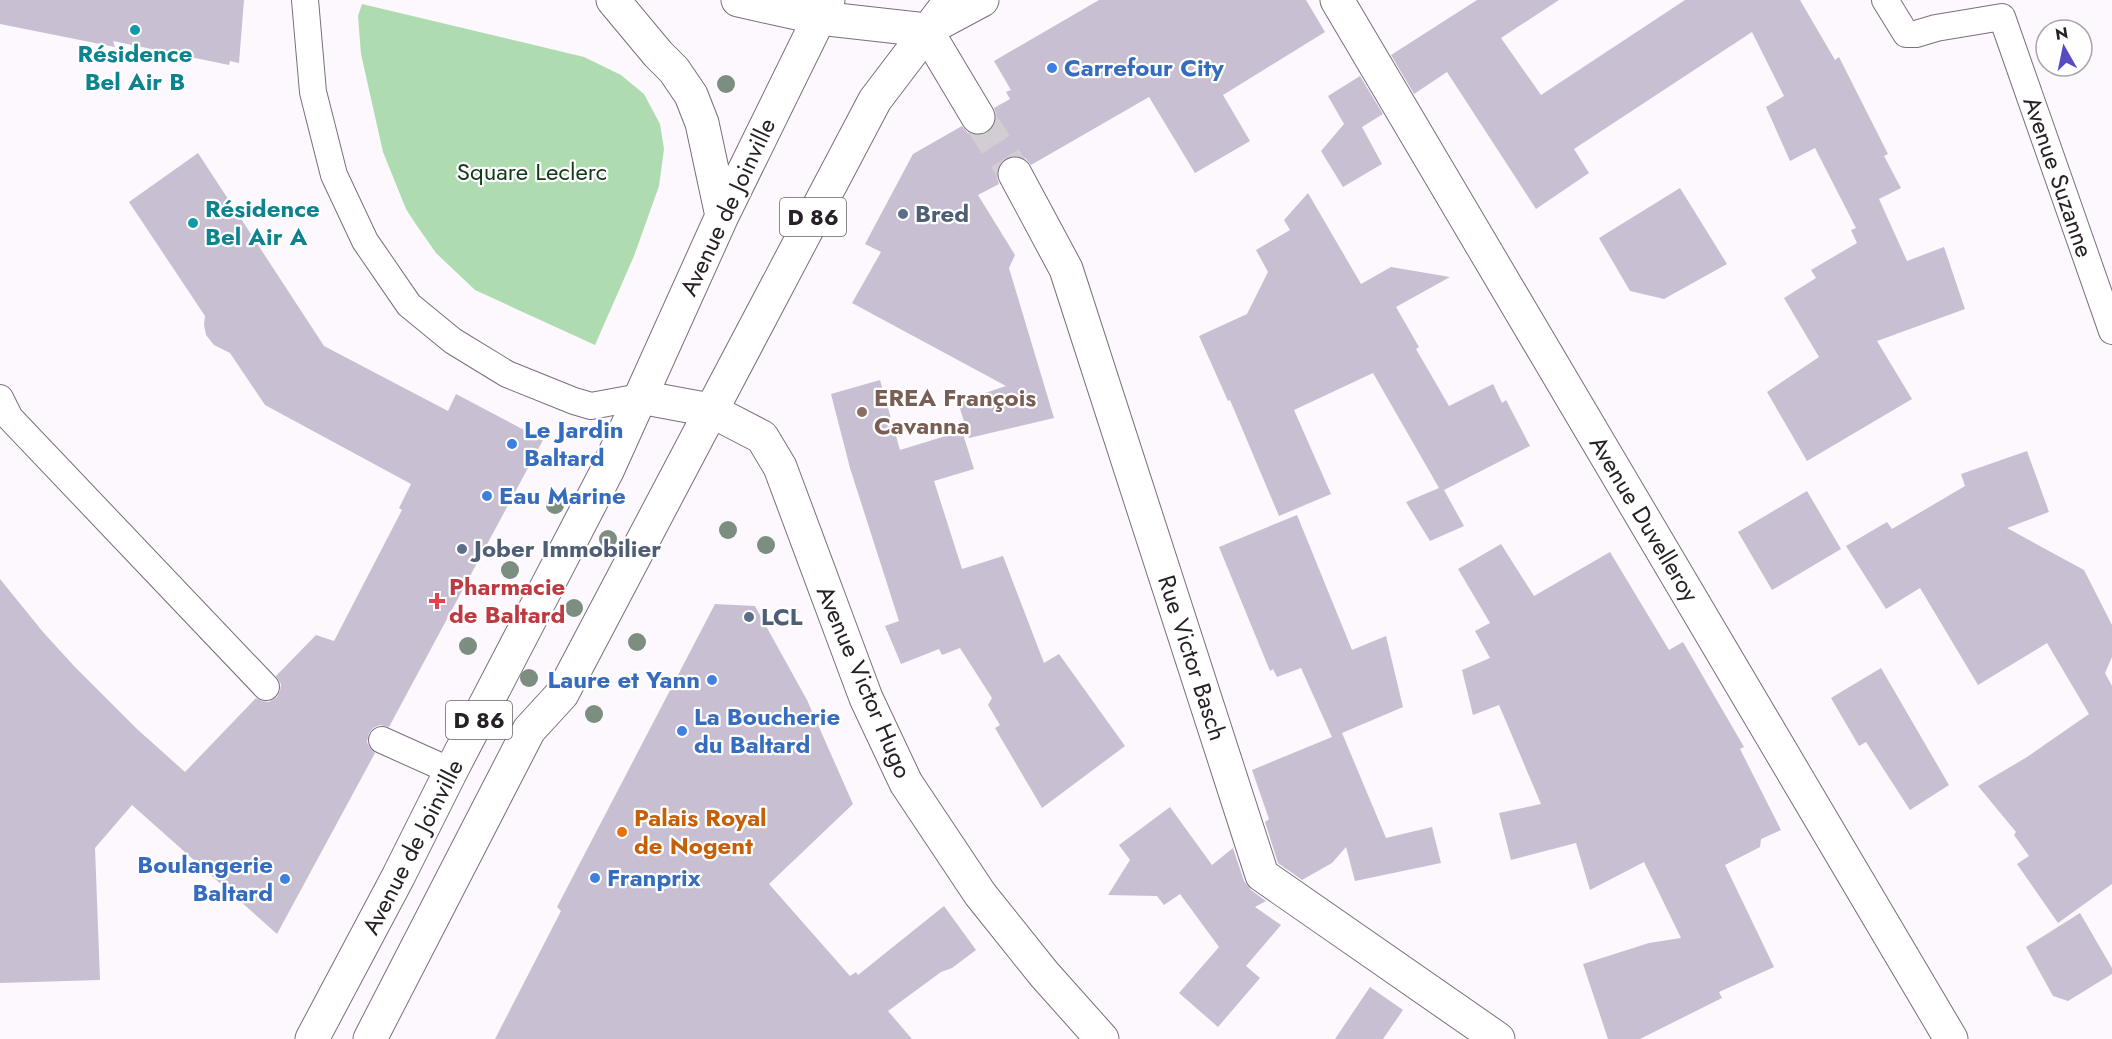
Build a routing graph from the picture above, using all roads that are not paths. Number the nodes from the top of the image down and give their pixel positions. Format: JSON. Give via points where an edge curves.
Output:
{"nodes":[{"id":1,"x":305,"y":0,"type":"edge"},
{"id":2,"x":613,"y":0,"type":"edge"},
{"id":3,"x":738,"y":0,"type":"edge"},
{"id":4,"x":951,"y":0,"type":"edge"},
{"id":5,"x":982,"y":0,"type":"edge"},
{"id":6,"x":1338,"y":0,"type":"edge"},
{"id":7,"x":1885,"y":0,"type":"edge"},
{"id":8,"x":824,"y":9,"type":"edge"},
{"id":9,"x":926,"y":30,"type":"junction"},
{"id":10,"x":978,"y":117,"type":"tunnel mouth"},
{"id":11,"x":1015,"y":174,"type":"tunnel mouth"},
{"id":12,"x":722,"y":216,"type":"junction"},
{"id":13,"x":2112,"y":331,"type":"edge"},
{"id":14,"x":640,"y":397,"type":"junction"},
{"id":15,"x":0,"y":398,"type":"edge"},
{"id":16,"x":710,"y":410,"type":"junction"},
{"id":17,"x":266,"y":687,"type":"dead end"},
{"id":18,"x":382,"y":740,"type":"dead end"},
{"id":19,"x":451,"y":771,"type":"junction"},
{"id":20,"x":312,"y":1039,"type":"edge"},
{"id":21,"x":370,"y":1039,"type":"edge"},
{"id":22,"x":1102,"y":1039,"type":"edge"},
{"id":23,"x":1498,"y":1039,"type":"edge"},
{"id":24,"x":1952,"y":1039,"type":"edge"}],
"edges":[{"from":1,"to":14,"type":"lane","via":[[313,92],[334,175],[365,241],[409,305],[453,341],[507,374],[574,401],[591,406]]},
{"from":2,"to":12,"type":"street","via":[[691,95],[702,123]]},
{"from":3,"to":8,"type":"street"},
{"from":4,"to":9,"type":"street","number":"D 86"},
{"from":5,"to":9,"type":"street"},
{"from":6,"to":24,"type":"street","name":"Avenue Duvelleroy"},
{"from":7,"to":13,"type":"lane","name":"Avenue Suzanne","via":[[1906,34],[2002,17]]},
{"from":8,"to":9,"type":"street"},
{"from":8,"to":12,"type":"street","name":"Avenue de Joinville","number":"D 86"},
{"from":9,"to":10,"type":"street"},
{"from":9,"to":16,"type":"street","name":"Avenue de Joinville","number":"D 86","via":[[875,99]]},
{"from":11,"to":23,"type":"street","name":"Rue Victor Basch","via":[[1066,269],[1262,875]]},
{"from":12,"to":14,"type":"street","name":"Avenue de Joinville","number":"D 86"},
{"from":14,"to":16,"type":"street"},
{"from":14,"to":19,"type":"street","name":"Avenue de Joinville","number":"D 86","via":[[607,471]]},
{"from":15,"to":17,"type":"lane","via":[[10,418]]},
{"from":16,"to":21,"type":"street","name":"Avenue de Joinville","number":"D 86","via":[[562,694],[529,730]]},
{"from":16,"to":22,"type":"street","name":"Avenue Victor Hugo","via":[[762,437],[780,467],[866,698],[906,783],[980,894]]},
{"from":18,"to":19,"type":"lane"},
{"from":19,"to":20,"type":"street","name":"Avenue de Joinville","number":"D 86"}]}
